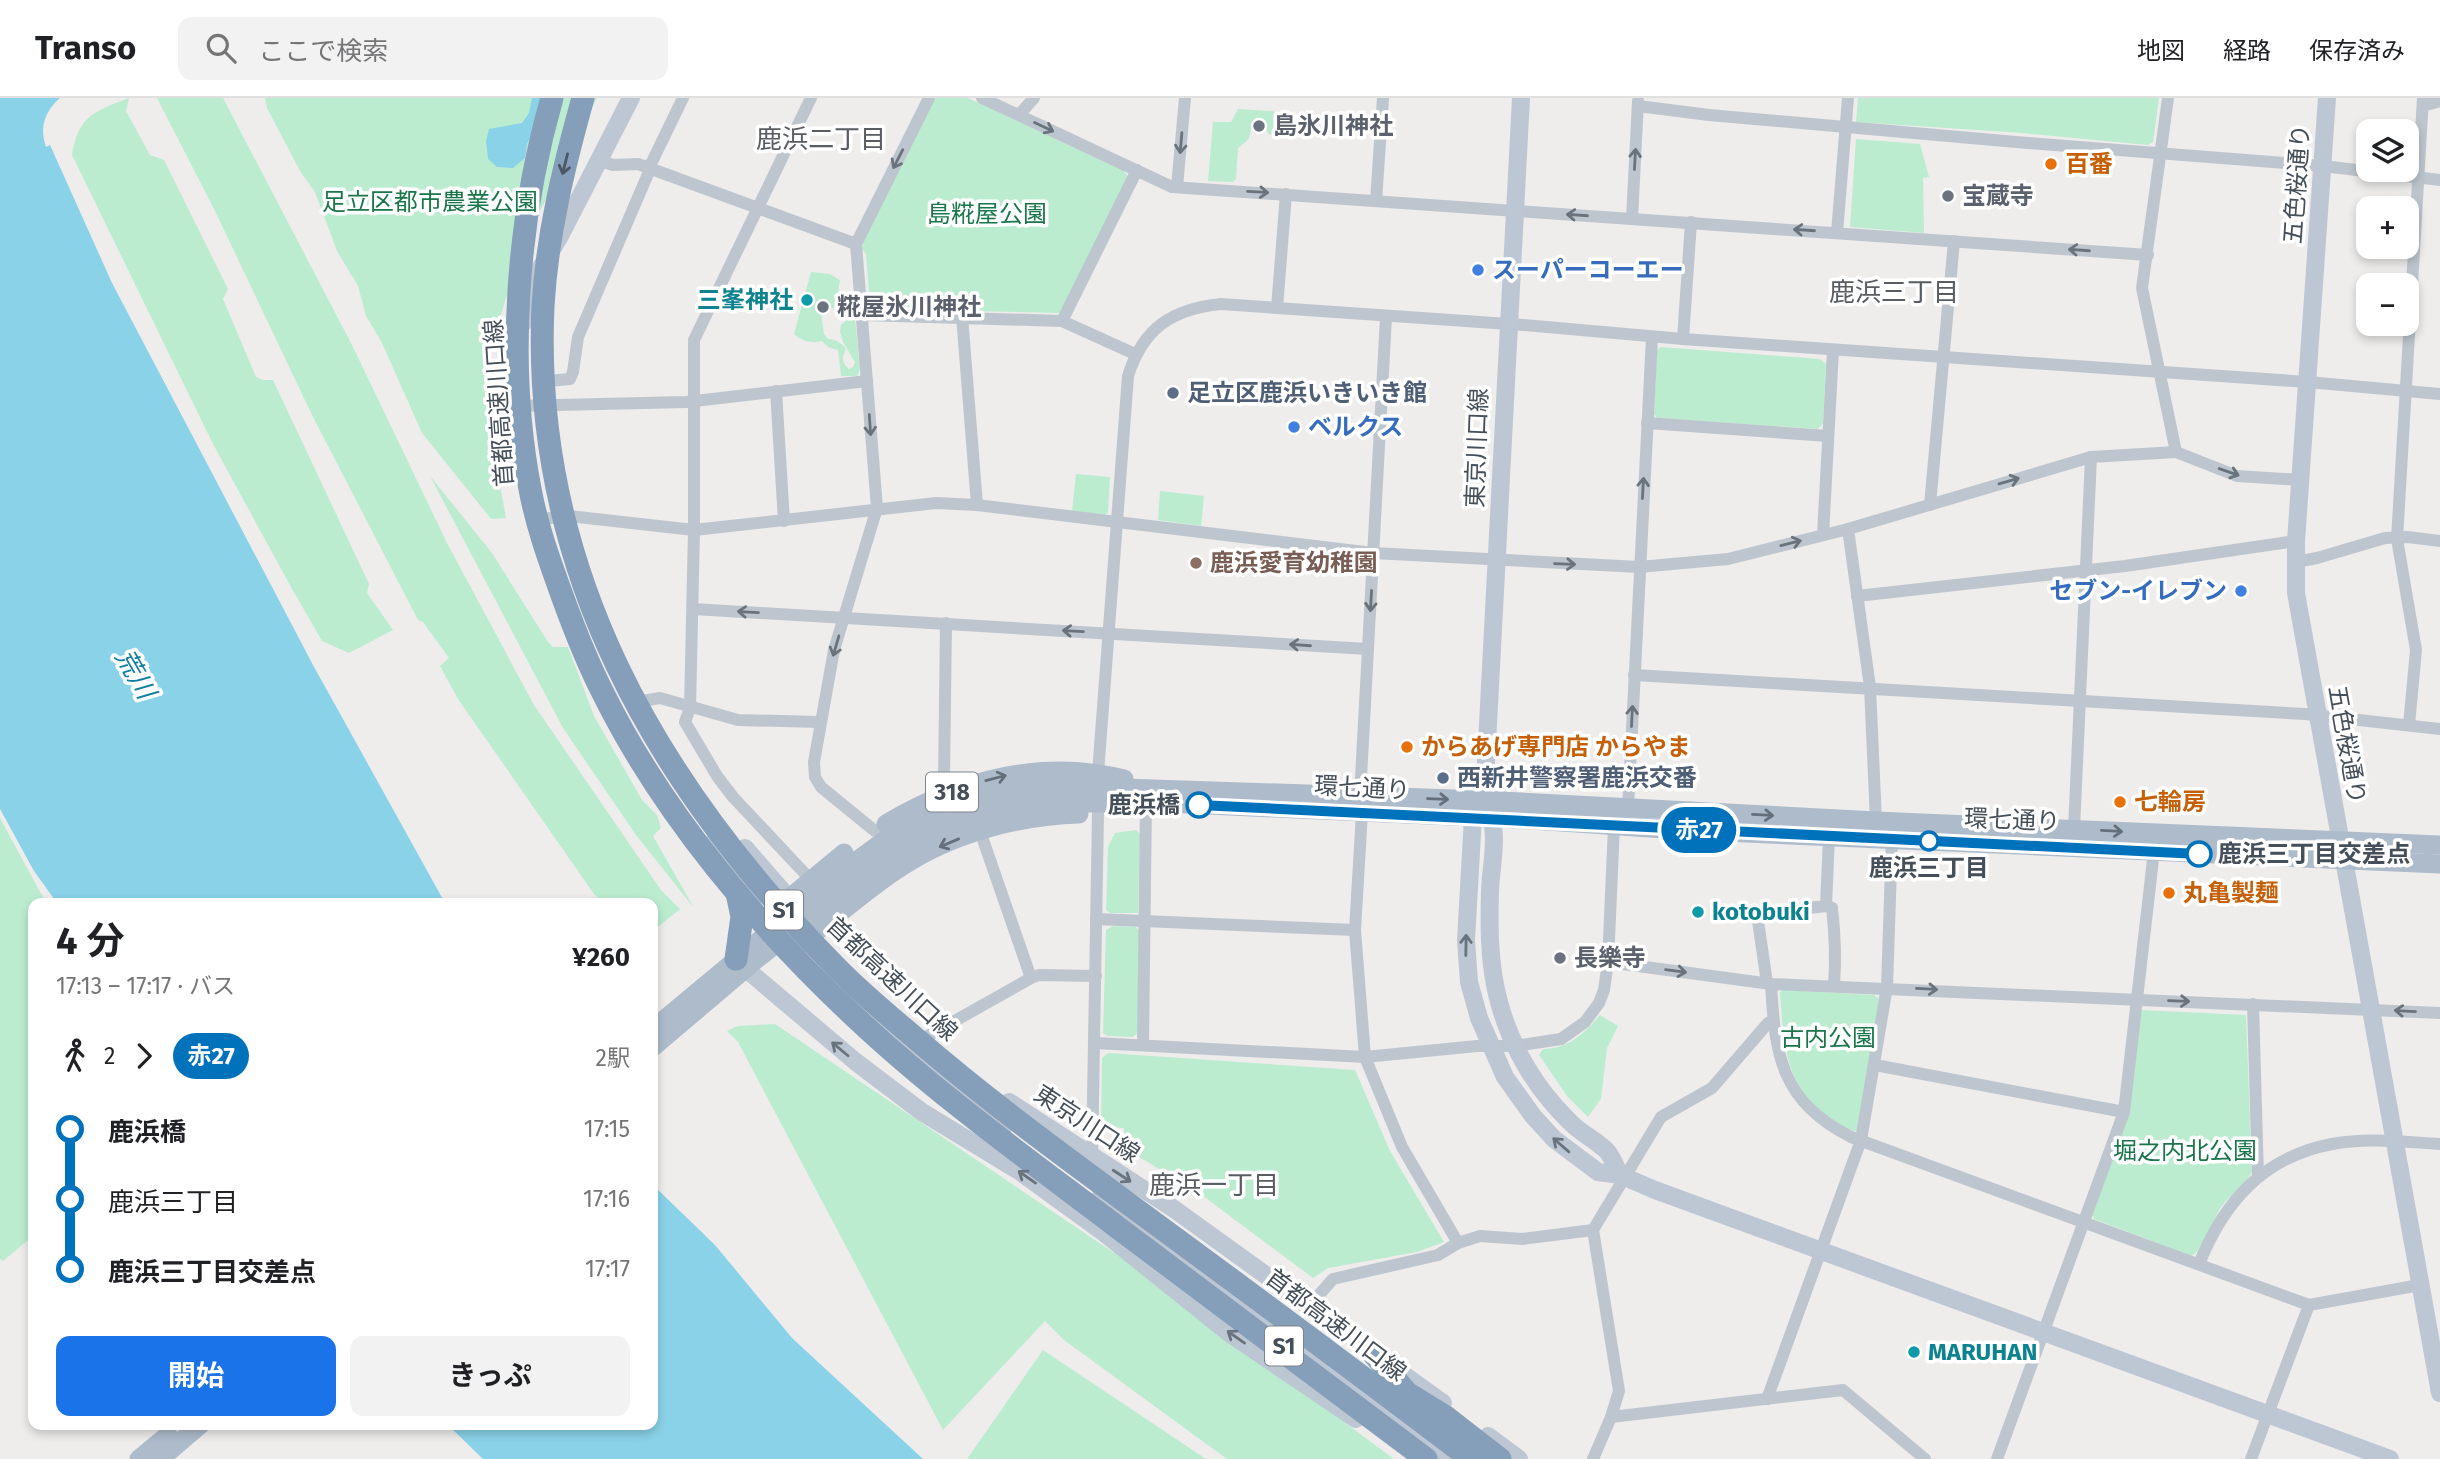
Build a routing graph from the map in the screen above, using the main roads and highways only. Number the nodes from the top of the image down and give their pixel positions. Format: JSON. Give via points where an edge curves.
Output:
{"nodes":[{"id":1,"x":552,"y":98,"type":"edge"},
{"id":2,"x":564,"y":98,"type":"edge"},
{"id":3,"x":583,"y":98,"type":"edge"},
{"id":4,"x":540,"y":477,"type":"junction"},
{"id":5,"x":1165,"y":790,"type":"junction"},
{"id":6,"x":1140,"y":802,"type":"junction"},
{"id":7,"x":1361,"y":805,"type":"junction"},
{"id":8,"x":698,"y":835,"type":"road end"},
{"id":9,"x":2440,"y":845,"type":"edge"},
{"id":10,"x":2342,"y":850,"type":"junction"},
{"id":11,"x":2440,"y":863,"type":"edge"},
{"id":12,"x":844,"y":880,"type":"junction"},
{"id":13,"x":772,"y":913,"type":"road end"},
{"id":14,"x":799,"y":945,"type":"road end"},
{"id":15,"x":742,"y":959,"type":"junction"},
{"id":16,"x":658,"y":1024,"type":"edge"},
{"id":17,"x":658,"y":1042,"type":"edge"},
{"id":18,"x":1072,"y":1179,"type":"road end"},
{"id":19,"x":1102,"y":1232,"type":"road end"},
{"id":20,"x":1133,"y":1233,"type":"junction"},
{"id":21,"x":1373,"y":1353,"type":"road end"},
{"id":22,"x":174,"y":1430,"type":"edge"},
{"id":23,"x":194,"y":1430,"type":"edge"},
{"id":24,"x":139,"y":1459,"type":"edge"},
{"id":25,"x":160,"y":1459,"type":"edge"},
{"id":26,"x":1426,"y":1459,"type":"edge"},
{"id":27,"x":1436,"y":1459,"type":"edge"},
{"id":28,"x":1471,"y":1459,"type":"edge"},
{"id":29,"x":1500,"y":1459,"type":"edge"}],
"edges":[{"from":1,"to":26,"type":"highway","name":"首都高速川口線","number":"S1","via":[[533,174],[520,273],[518,339],[525,458],[537,520],[568,611],[600,689],[640,760],[693,836],[766,926],[868,1029],[982,1124]]},
{"from":2,"to":4,"type":"highway","via":[[543,181],[530,297],[532,419]]},
{"from":3,"to":28,"type":"highway","name":"首都高速川口線","number":"S1","one_way":true,"via":[[554,212],[543,303],[551,455],[564,522],[597,625],[631,696],[678,775],[736,855],[835,967],[979,1093]]},
{"from":4,"to":8,"type":"highway","via":[[540,503],[549,543],[583,635],[622,719]]},
{"from":4,"to":15,"type":"highway","via":[[559,551],[596,653],[650,756],[733,881],[742,917]]},
{"from":5,"to":7,"type":"main road","name":"環七通り","number":"318"},
{"from":5,"to":12,"type":"main road","name":"環七通り","number":"318","via":[[1057,787],[998,793],[888,838]]},
{"from":13,"to":5,"type":"main road","number":"318","one_way":true,"via":[[875,831],[946,794],[1004,776],[1078,770]]},
{"from":6,"to":7,"type":"main road","name":"環七通り","number":"318"},
{"from":6,"to":12,"type":"main road","name":"環七通り","number":"318","via":[[1026,803],[982,813],[915,839],[874,867]]},
{"from":6,"to":14,"type":"main road","number":"318","one_way":true,"via":[[1112,811],[1028,819],[929,851],[901,866]]},
{"from":7,"to":10,"type":"main road","name":"環七通り","number":"318","one_way":true,"via":[[1484,800],[2074,829]]},
{"from":7,"to":10,"type":"main road","name":"環七通り","number":"318","via":[[1614,826],[2248,857]]},
{"from":9,"to":10,"type":"main road","name":"環七通り","number":"318"},
{"from":10,"to":11,"type":"main road","name":"環七通り","number":"318"},
{"from":12,"to":15,"type":"main road","name":"環七通り","number":"318"},
{"from":15,"to":16,"type":"main road","name":"環七通り","number":"318"},
{"from":15,"to":17,"type":"main road","name":"環七通り","number":"318"},
{"from":18,"to":20,"type":"highway","number":"S1"},
{"from":19,"to":20,"type":"highway"},
{"from":20,"to":27,"type":"highway","number":"S1"},
{"from":21,"to":29,"type":"highway","via":[[1407,1392]]},
{"from":22,"to":24,"type":"main road"},
{"from":23,"to":25,"type":"main road"}]}
